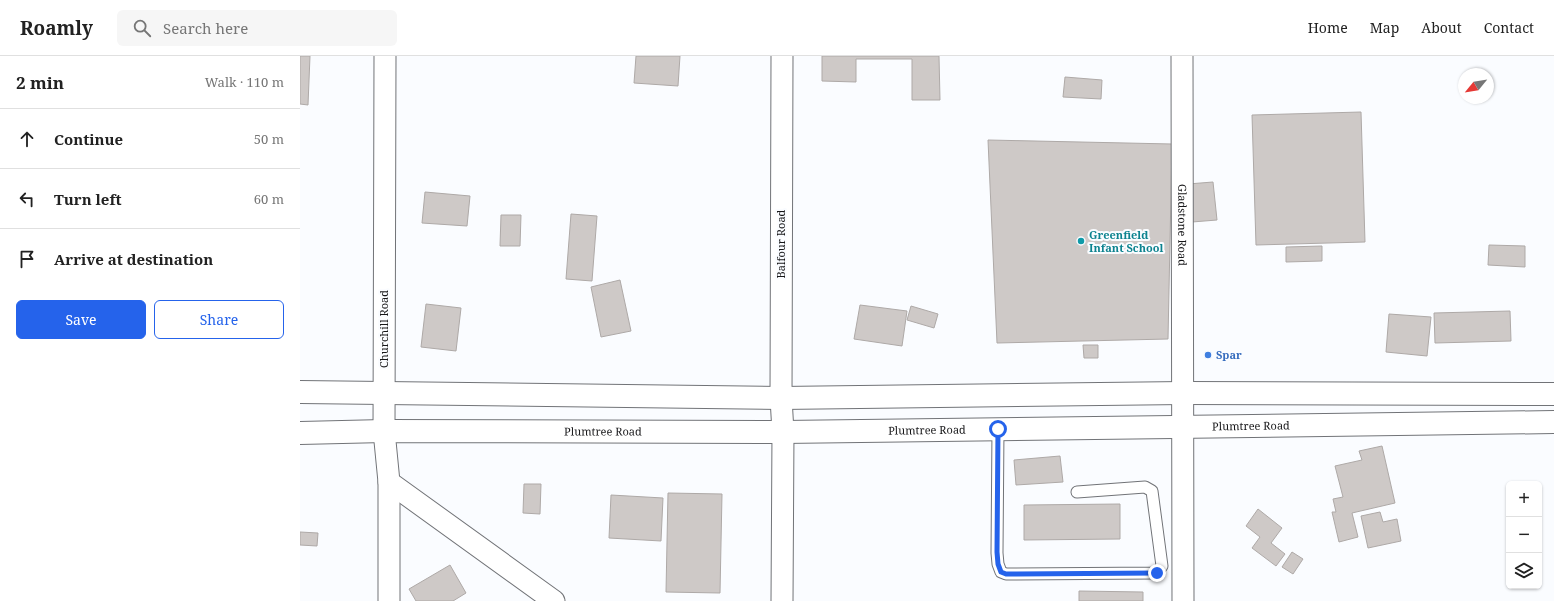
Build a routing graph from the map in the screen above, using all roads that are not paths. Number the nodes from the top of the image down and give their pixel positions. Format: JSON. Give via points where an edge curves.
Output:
{"nodes":[{"id":1,"x":385,"y":56,"type":"edge"},
{"id":2,"x":782,"y":56,"type":"edge"},
{"id":3,"x":1182,"y":56,"type":"edge"},
{"id":4,"x":300,"y":392,"type":"edge"},
{"id":5,"x":384,"y":392,"type":"junction"},
{"id":6,"x":1184,"y":393,"type":"junction"},
{"id":7,"x":1554,"y":394,"type":"edge"},
{"id":8,"x":781,"y":398,"type":"junction"},
{"id":9,"x":1554,"y":422,"type":"edge"},
{"id":10,"x":1183,"y":426,"type":"junction"},
{"id":11,"x":998,"y":429,"type":"junction"},
{"id":12,"x":384,"y":431,"type":"junction"},
{"id":13,"x":783,"y":432,"type":"junction"},
{"id":14,"x":300,"y":433,"type":"edge"},
{"id":15,"x":389,"y":482,"type":"junction"},
{"id":16,"x":1076,"y":492,"type":"dead end"},
{"id":17,"x":390,"y":601,"type":"edge"},
{"id":18,"x":554,"y":601,"type":"edge"},
{"id":19,"x":782,"y":601,"type":"edge"},
{"id":20,"x":1183,"y":601,"type":"edge"}],
"edges":[{"from":1,"to":5,"type":"street","name":"Churchill Road"},
{"from":2,"to":8,"type":"street","name":"Balfour Road"},
{"from":3,"to":6,"type":"street","name":"Gladstone Road"},
{"from":4,"to":5,"type":"highway"},
{"from":5,"to":8,"type":"highway"},
{"from":5,"to":12,"type":"street","name":"Churchill Road"},
{"from":6,"to":7,"type":"highway"},
{"from":6,"to":8,"type":"highway"},
{"from":6,"to":10,"type":"street","name":"Gladstone Road"},
{"from":8,"to":13,"type":"street","name":"Balfour Road"},
{"from":9,"to":10,"type":"highway","name":"Plumtree Road"},
{"from":10,"to":11,"type":"highway","name":"Plumtree Road"},
{"from":10,"to":20,"type":"street","name":"Gladstone Road"},
{"from":11,"to":13,"type":"highway","name":"Plumtree Road"},
{"from":11,"to":16,"type":"lane","via":[[997,552],[1001,572],[1157,573],[1162,566],[1152,491],[1144,487]]},
{"from":12,"to":13,"type":"highway","name":"Plumtree Road"},
{"from":12,"to":14,"type":"highway","name":"Plumtree Road"},
{"from":12,"to":15,"type":"street","name":"Churchill Road"},
{"from":13,"to":19,"type":"street","name":"Balfour Road"},
{"from":15,"to":17,"type":"street","name":"Churchill Road"},
{"from":15,"to":18,"type":"street"}]}
